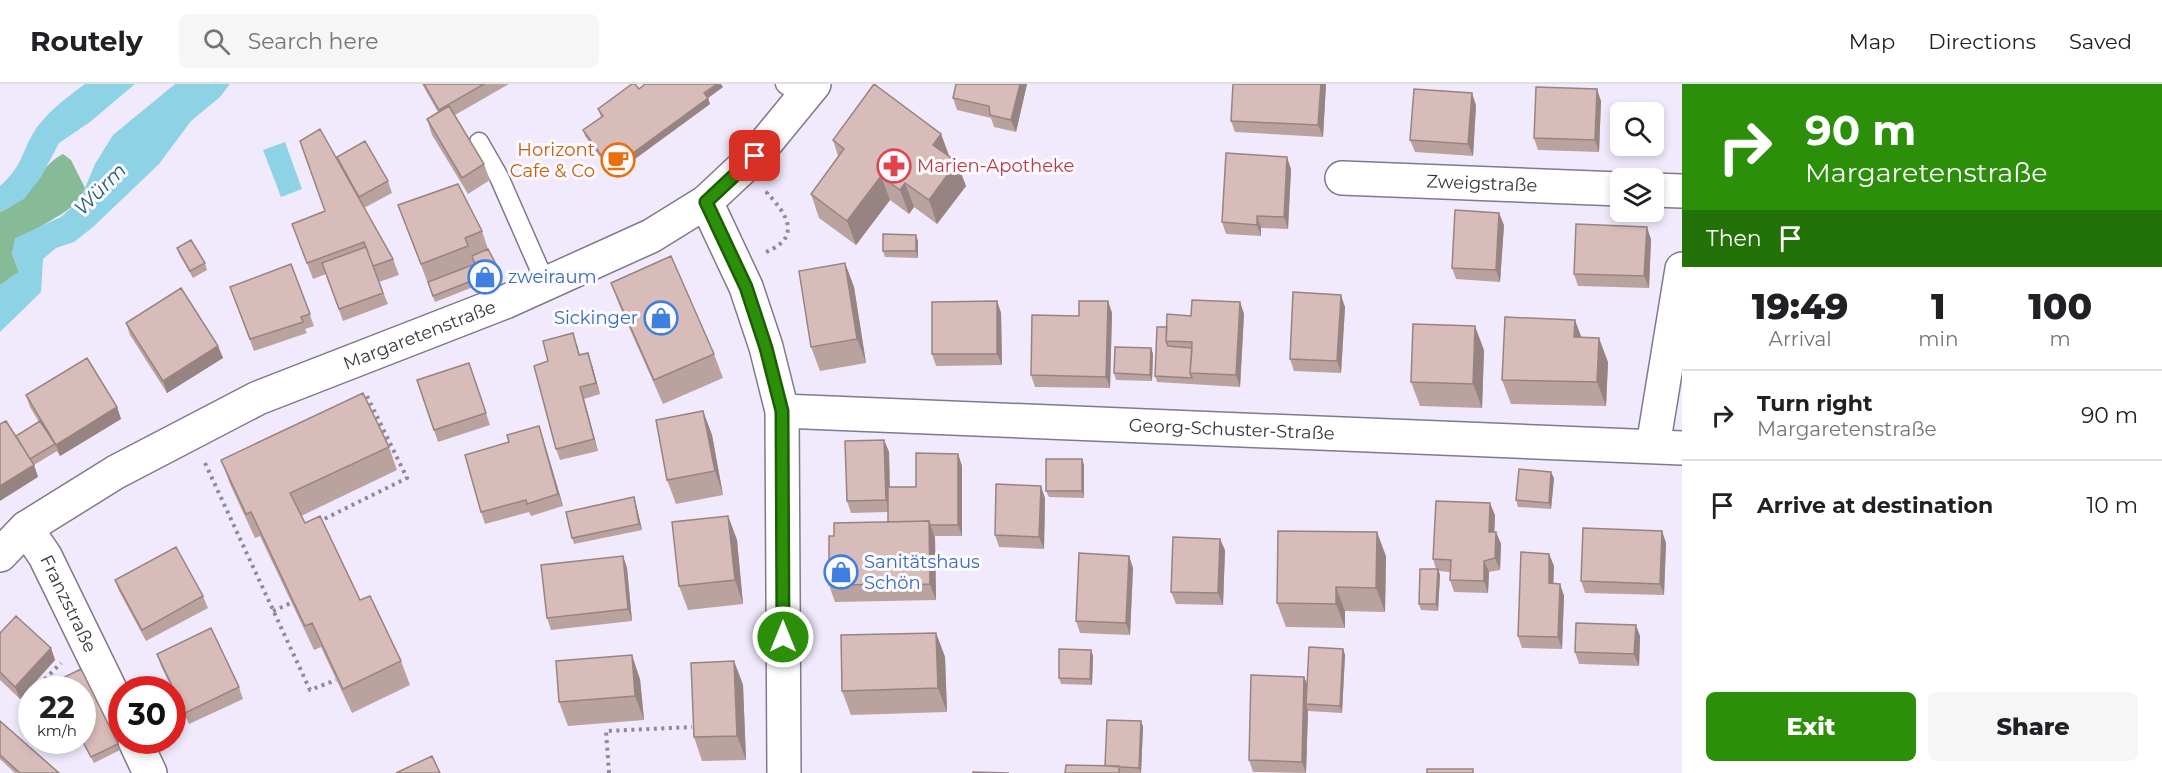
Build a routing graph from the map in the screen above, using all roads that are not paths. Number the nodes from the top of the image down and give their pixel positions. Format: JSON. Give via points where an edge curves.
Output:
{"nodes":[{"id":1,"x":801,"y":89,"type":"edge"},
{"id":2,"x":479,"y":142,"type":"dead end"},
{"id":3,"x":1342,"y":178,"type":"dead end"},
{"id":4,"x":1610,"y":189,"type":"edge"},
{"id":5,"x":1664,"y":190,"type":"edge"},
{"id":6,"x":1682,"y":191,"type":"edge"},
{"id":7,"x":706,"y":202,"type":"junction"},
{"id":8,"x":1682,"y":269,"type":"edge"},
{"id":9,"x":546,"y":284,"type":"junction"},
{"id":10,"x":782,"y":411,"type":"junction"},
{"id":11,"x":1668,"y":447,"type":"edge"},
{"id":12,"x":26,"y":528,"type":"junction"},
{"id":13,"x":0,"y":555,"type":"edge"},
{"id":14,"x":108,"y":685,"type":"edge"},
{"id":15,"x":141,"y":754,"type":"edge"},
{"id":16,"x":150,"y":773,"type":"edge"},
{"id":17,"x":784,"y":773,"type":"edge"}],
"edges":[{"from":1,"to":7,"type":"street","name":"Margaretenstraße","via":[[755,156]]},
{"from":2,"to":9,"type":"lane","via":[[499,177]]},
{"from":3,"to":4,"type":"street","name":"Zweigstraße"},
{"from":5,"to":6,"type":"street"},
{"from":7,"to":9,"type":"street","name":"Margaretenstraße","via":[[651,236]]},
{"from":7,"to":10,"type":"street","via":[[746,287]]},
{"from":8,"to":11,"type":"street"},
{"from":9,"to":12,"type":"street","name":"Margaretenstraße","via":[[258,399],[116,472]]},
{"from":10,"to":11,"type":"street","name":"Georg-Schuster-Straße"},
{"from":10,"to":17,"type":"street"},
{"from":12,"to":13,"type":"street","name":"Margaretenstraße"},
{"from":12,"to":14,"type":"street","name":"Franzstraße","via":[[45,556]]},
{"from":15,"to":16,"type":"street"}]}
